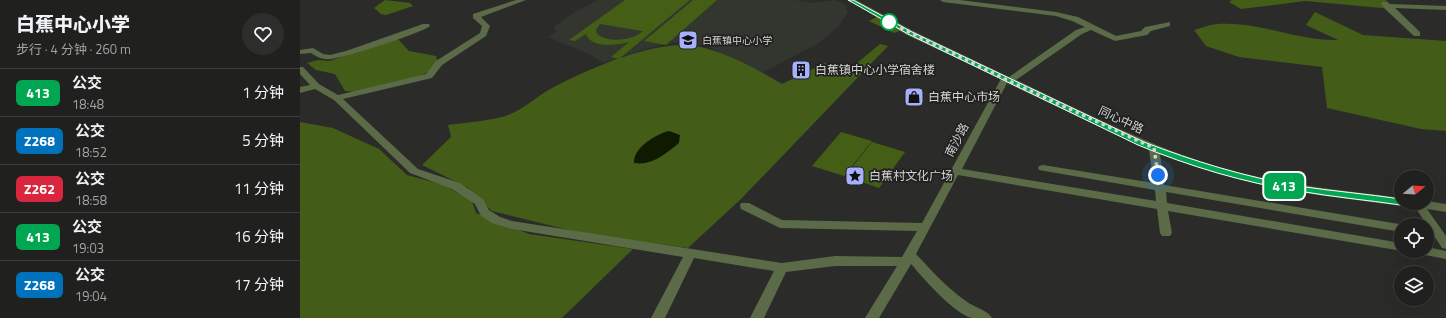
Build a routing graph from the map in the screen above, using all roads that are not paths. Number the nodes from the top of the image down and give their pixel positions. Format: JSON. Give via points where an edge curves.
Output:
{"nodes":[{"id":1,"x":523,"y":0,"type":"edge"},
{"id":2,"x":851,"y":0,"type":"edge"},
{"id":3,"x":943,"y":0,"type":"edge"},
{"id":4,"x":1385,"y":3,"type":"edge"},
{"id":5,"x":1436,"y":8,"type":"junction"},
{"id":6,"x":1446,"y":8,"type":"edge"},
{"id":7,"x":1446,"y":16,"type":"edge"},
{"id":8,"x":1167,"y":24,"type":"dead end"},
{"id":9,"x":426,"y":26,"type":"dead end"},
{"id":10,"x":1092,"y":27,"type":"junction"},
{"id":11,"x":1417,"y":34,"type":"dead end"},
{"id":12,"x":300,"y":52,"type":"edge"},
{"id":13,"x":300,"y":69,"type":"edge"},
{"id":14,"x":1007,"y":80,"type":"junction"},
{"id":15,"x":316,"y":86,"type":"junction"},
{"id":16,"x":300,"y":90,"type":"edge"},
{"id":17,"x":337,"y":98,"type":"junction"},
{"id":18,"x":1154,"y":148,"type":"junction"},
{"id":19,"x":1043,"y":168,"type":"dead end"},
{"id":20,"x":956,"y":171,"type":"junction"},
{"id":21,"x":1160,"y":188,"type":"junction"},
{"id":22,"x":1394,"y":201,"type":"edge"},
{"id":23,"x":745,"y":206,"type":"dead end"},
{"id":24,"x":1162,"y":206,"type":"junction"},
{"id":25,"x":1434,"y":206,"type":"edge"},
{"id":26,"x":1446,"y":208,"type":"edge"},
{"id":27,"x":1419,"y":210,"type":"edge"},
{"id":28,"x":925,"y":227,"type":"junction"},
{"id":29,"x":1394,"y":227,"type":"edge"},
{"id":30,"x":1166,"y":233,"type":"dead end"},
{"id":31,"x":1434,"y":233,"type":"edge"},
{"id":32,"x":1439,"y":234,"type":"junction"},
{"id":33,"x":1446,"y":245,"type":"edge"},
{"id":34,"x":1394,"y":246,"type":"edge"},
{"id":35,"x":1434,"y":253,"type":"edge"},
{"id":36,"x":690,"y":255,"type":"junction"},
{"id":37,"x":1446,"y":255,"type":"edge"},
{"id":38,"x":908,"y":259,"type":"junction"},
{"id":39,"x":782,"y":268,"type":"junction"},
{"id":40,"x":658,"y":318,"type":"edge"},
{"id":41,"x":757,"y":318,"type":"edge"},
{"id":42,"x":872,"y":318,"type":"edge"},
{"id":43,"x":985,"y":318,"type":"edge"}],
"edges":[{"from":1,"to":17,"type":"street","via":[[476,16],[486,26],[483,34],[438,63],[429,76]]},
{"from":2,"to":14,"type":"street","name":"同心中路","via":[[910,33]]},
{"from":3,"to":10,"type":"street","via":[[1056,14]]},
{"from":4,"to":5,"type":"street"},
{"from":4,"to":11,"type":"street"},
{"from":5,"to":6,"type":"street"},
{"from":5,"to":7,"type":"street"},
{"from":8,"to":10,"type":"street","via":[[1148,29],[1144,33],[1115,39]]},
{"from":9,"to":12,"type":"street","via":[[339,56],[321,56],[313,50]]},
{"from":10,"to":14,"type":"street","via":[[1080,32]]},
{"from":13,"to":15,"type":"street"},
{"from":14,"to":18,"type":"street","name":"同心中路"},
{"from":14,"to":20,"type":"street","name":"南沙路"},
{"from":15,"to":16,"type":"street"},
{"from":15,"to":17,"type":"street"},
{"from":17,"to":36,"type":"street","via":[[414,171],[456,186],[479,202],[485,212],[496,220],[512,225]]},
{"from":18,"to":21,"type":"street"},
{"from":18,"to":22,"type":"street","name":"同心中路","via":[[1203,166],[1260,181]]},
{"from":19,"to":21,"type":"street"},
{"from":20,"to":24,"type":"street"},
{"from":20,"to":28,"type":"street","name":"南沙路"},
{"from":21,"to":24,"type":"street"},
{"from":21,"to":29,"type":"street"},
{"from":23,"to":28,"type":"street","via":[[780,224]]},
{"from":24,"to":30,"type":"street"},
{"from":24,"to":34,"type":"street"},
{"from":25,"to":26,"type":"street"},
{"from":27,"to":32,"type":"street"},
{"from":28,"to":38,"type":"street","name":"南沙路"},
{"from":31,"to":32,"type":"street"},
{"from":32,"to":33,"type":"street"},
{"from":35,"to":37,"type":"street"},
{"from":36,"to":39,"type":"street"},
{"from":36,"to":40,"type":"street"},
{"from":38,"to":39,"type":"street","via":[[835,261]]},
{"from":38,"to":42,"type":"street","name":"南沙路"},
{"from":38,"to":43,"type":"street","via":[[973,313]]},
{"from":39,"to":41,"type":"street"}]}
